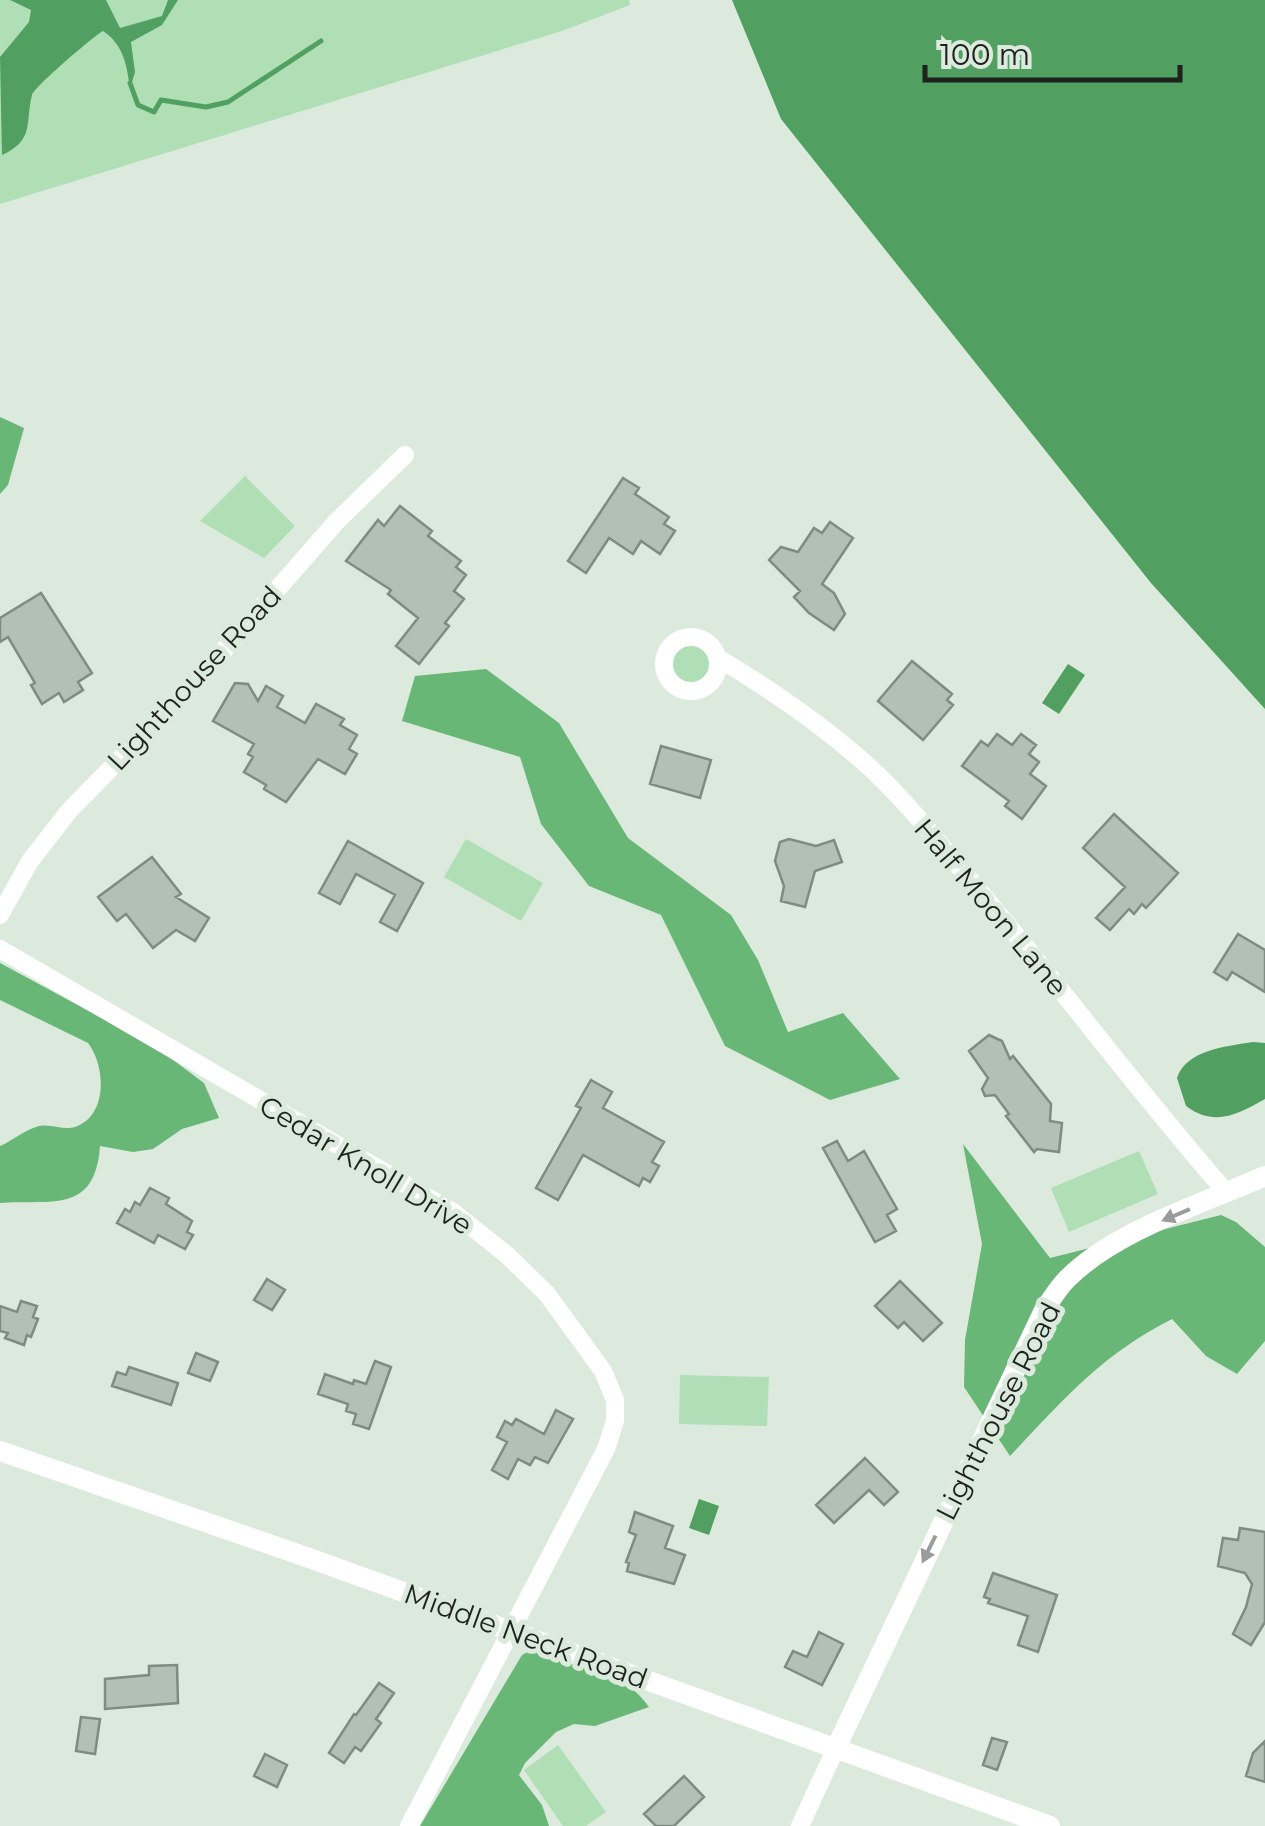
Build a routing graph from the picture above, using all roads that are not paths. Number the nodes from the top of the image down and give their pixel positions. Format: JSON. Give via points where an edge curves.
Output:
{"nodes":[{"id":1,"x":406,"y":454,"type":"dead end"},
{"id":2,"x":718,"y":658,"type":"dead end"},
{"id":3,"x":0,"y":916,"type":"edge"},
{"id":4,"x":0,"y":949,"type":"edge"},
{"id":5,"x":1265,"y":1176,"type":"edge"},
{"id":6,"x":1227,"y":1193,"type":"junction"},
{"id":7,"x":0,"y":1451,"type":"edge"},
{"id":8,"x":512,"y":1630,"type":"junction"},
{"id":9,"x":836,"y":1748,"type":"junction"},
{"id":10,"x":409,"y":1826,"type":"edge"},
{"id":11,"x":800,"y":1826,"type":"edge"},
{"id":12,"x":1050,"y":1826,"type":"edge"}],
"edges":[{"from":1,"to":3,"type":"street","name":"Lighthouse Road","via":[[69,812],[30,860]]},
{"from":2,"to":6,"type":"street","name":"Half Moon Lane","via":[[797,709],[900,798]]},
{"from":4,"to":8,"type":"street","name":"Cedar Knoll Drive","via":[[453,1212],[547,1294],[603,1371],[616,1400],[614,1422]]},
{"from":5,"to":6,"type":"street","name":"Lighthouse Road"},
{"from":6,"to":9,"type":"street","name":"Lighthouse Road","one_way":true,"via":[[1096,1256],[1044,1310]]},
{"from":7,"to":8,"type":"street","name":"Middle Neck Road"},
{"from":8,"to":9,"type":"street","name":"Middle Neck Road"},
{"from":8,"to":10,"type":"street","name":"Cedar Knoll Drive"},
{"from":9,"to":11,"type":"street"},
{"from":9,"to":12,"type":"street","name":"Middle Neck Road"}]}
